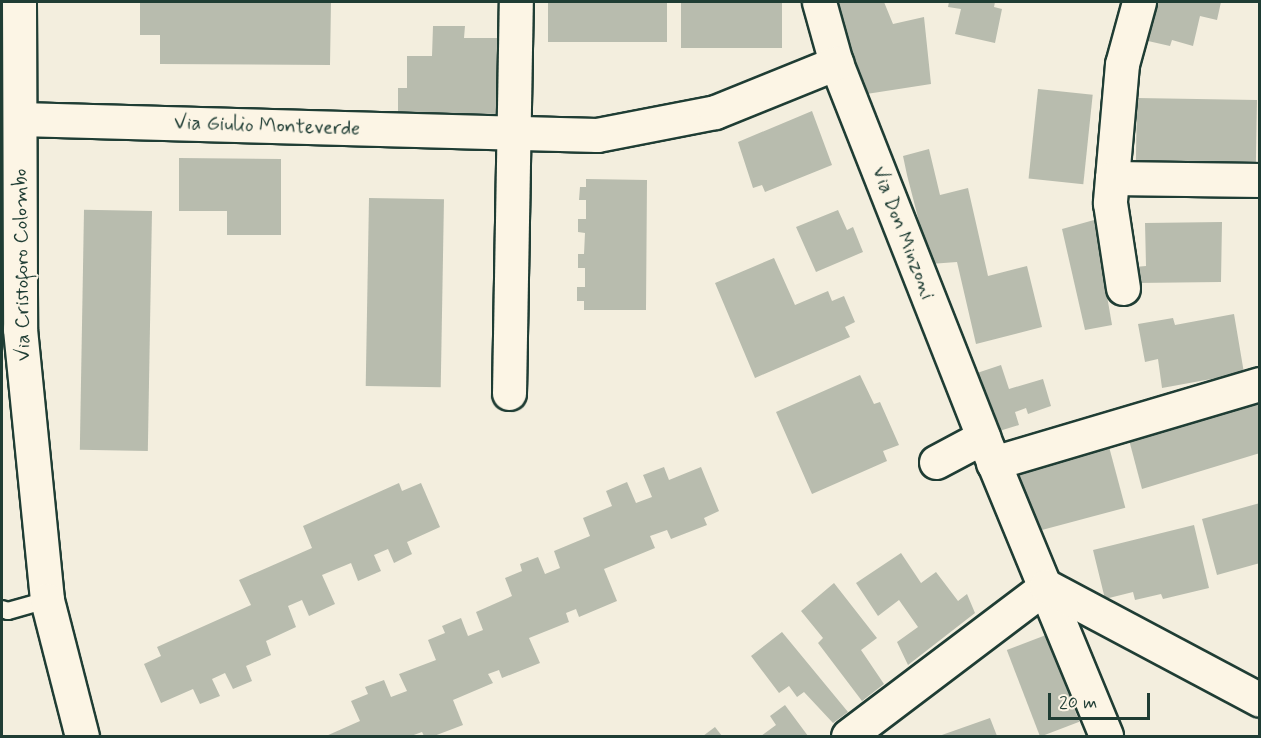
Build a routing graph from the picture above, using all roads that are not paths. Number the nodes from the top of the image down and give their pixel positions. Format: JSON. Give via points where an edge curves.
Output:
{"nodes":[{"id":1,"x":19,"y":2,"type":"edge"},
{"id":2,"x":516,"y":2,"type":"edge"},
{"id":3,"x":819,"y":2,"type":"edge"},
{"id":4,"x":1139,"y":2,"type":"edge"},
{"id":5,"x":833,"y":55,"type":"junction"},
{"id":6,"x":20,"y":119,"type":"junction"},
{"id":7,"x":513,"y":132,"type":"junction"},
{"id":8,"x":1112,"y":178,"type":"junction"},
{"id":9,"x":1260,"y":180,"type":"edge"},
{"id":10,"x":1123,"y":288,"type":"dead end"},
{"id":11,"x":11,"y":326,"type":"edge"},
{"id":12,"x":1260,"y":384,"type":"edge"},
{"id":13,"x":509,"y":393,"type":"dead end"},
{"id":14,"x":988,"y":450,"type":"junction"},
{"id":15,"x":936,"y":462,"type":"dead end"},
{"id":16,"x":1046,"y":586,"type":"junction"},
{"id":17,"x":47,"y":600,"type":"junction"},
{"id":18,"x":2,"y":609,"type":"edge"},
{"id":19,"x":1260,"y":700,"type":"edge"},
{"id":20,"x":82,"y":736,"type":"edge"},
{"id":21,"x":848,"y":736,"type":"edge"},
{"id":22,"x":1106,"y":736,"type":"edge"}],
"edges":[{"from":1,"to":6,"type":"street","name":"Via Cristoforo Colombo"},
{"from":2,"to":7,"type":"street"},
{"from":3,"to":5,"type":"street","name":"Via Don Minzoni"},
{"from":4,"to":8,"type":"street","via":[[1122,64]]},
{"from":5,"to":7,"type":"street","name":"Via Giulio Monteverde","via":[[715,112],[597,135]]},
{"from":5,"to":14,"type":"street","name":"Via Don Minzoni"},
{"from":6,"to":7,"type":"street","name":"Via Giulio Monteverde"},
{"from":6,"to":11,"type":"street","name":"Via Cristoforo Colombo"},
{"from":7,"to":13,"type":"street"},
{"from":8,"to":9,"type":"street"},
{"from":8,"to":10,"type":"street","via":[[1110,203]]},
{"from":11,"to":17,"type":"street","name":"Via Cristoforo Colombo"},
{"from":12,"to":14,"type":"street"},
{"from":14,"to":15,"type":"street"},
{"from":14,"to":16,"type":"street","name":"Via Don Minzoni"},
{"from":16,"to":19,"type":"street"},
{"from":16,"to":21,"type":"street"},
{"from":16,"to":22,"type":"street","name":"Via Don Minzoni"},
{"from":17,"to":18,"type":"lane","via":[[8,611]]},
{"from":17,"to":20,"type":"street"}]}
